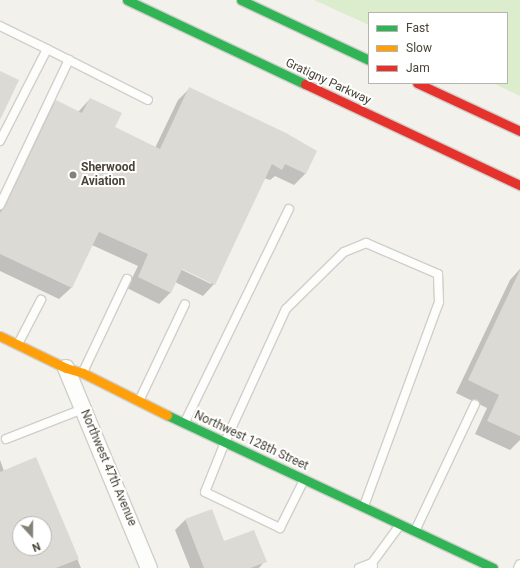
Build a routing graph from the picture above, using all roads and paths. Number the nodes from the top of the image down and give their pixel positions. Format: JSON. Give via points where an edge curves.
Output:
{"nodes":[{"id":1,"x":127,"y":0,"type":"edge"},
{"id":2,"x":241,"y":0,"type":"edge"},
{"id":3,"x":0,"y":26,"type":"edge"},
{"id":4,"x":47,"y":49,"type":"junction"},
{"id":5,"x":69,"y":60,"type":"junction"},
{"id":6,"x":368,"y":60,"type":"edge"},
{"id":7,"x":419,"y":84,"type":"edge"},
{"id":8,"x":148,"y":100,"type":"dead end"},
{"id":9,"x":520,"y":131,"type":"edge"},
{"id":10,"x":0,"y":141,"type":"edge"},
{"id":11,"x":520,"y":185,"type":"edge"},
{"id":12,"x":0,"y":204,"type":"edge"},
{"id":13,"x":289,"y":209,"type":"dead end"},
{"id":14,"x":127,"y":279,"type":"dead end"},
{"id":15,"x":41,"y":300,"type":"dead end"},
{"id":16,"x":185,"y":304,"type":"dead end"},
{"id":17,"x":0,"y":336,"type":"edge"},
{"id":18,"x":18,"y":344,"type":"junction"},
{"id":19,"x":66,"y":368,"type":"junction"},
{"id":20,"x":83,"y":373,"type":"junction"},
{"id":21,"x":139,"y":401,"type":"junction"},
{"id":22,"x":475,"y":404,"type":"dead end"},
{"id":23,"x":83,"y":409,"type":"junction"},
{"id":24,"x":184,"y":423,"type":"junction"},
{"id":25,"x":6,"y":439,"type":"dead end"},
{"id":26,"x":225,"y":442,"type":"junction"},
{"id":27,"x":304,"y":480,"type":"junction"},
{"id":28,"x":363,"y":507,"type":"junction"},
{"id":29,"x":400,"y":525,"type":"junction"},
{"id":30,"x":414,"y":531,"type":"junction"},
{"id":31,"x":520,"y":564,"type":"edge"},
{"id":32,"x":373,"y":565,"type":"edge"},
{"id":33,"x":145,"y":567,"type":"edge"},
{"id":34,"x":359,"y":568,"type":"edge"},
{"id":35,"x":493,"y":568,"type":"edge"},
{"id":36,"x":518,"y":568,"type":"edge"}],
"edges":[{"from":1,"to":11,"type":"main road","name":"Gratigny Parkway"},
{"from":2,"to":6,"type":"main road"},
{"from":3,"to":4,"type":"lane"},
{"from":4,"to":5,"type":"lane"},
{"from":4,"to":10,"type":"lane"},
{"from":5,"to":8,"type":"lane"},
{"from":5,"to":12,"type":"lane"},
{"from":7,"to":9,"type":"main road"},
{"from":13,"to":24,"type":"lane"},
{"from":14,"to":20,"type":"lane"},
{"from":15,"to":18,"type":"lane"},
{"from":16,"to":21,"type":"lane"},
{"from":17,"to":18,"type":"main road","name":"Northwest 128th Street"},
{"from":18,"to":19,"type":"main road","name":"Northwest 128th Street"},
{"from":19,"to":20,"type":"main road","name":"Northwest 128th Street"},
{"from":19,"to":23,"type":"street","name":"Northwest 47th Avenue"},
{"from":20,"to":21,"type":"main road","name":"Northwest 128th Street"},
{"from":21,"to":24,"type":"main road","name":"Northwest 128th Street"},
{"from":22,"to":30,"type":"lane"},
{"from":23,"to":25,"type":"lane"},
{"from":23,"to":33,"type":"street","name":"Northwest 47th Avenue"},
{"from":24,"to":26,"type":"main road","name":"Northwest 128th Street"},
{"from":26,"to":27,"type":"main road","name":"Northwest 128th Street"},
{"from":26,"to":27,"type":"lane","via":[[205,492],[280,528]]},
{"from":26,"to":28,"type":"lane","via":[[286,308],[344,252],[366,243],[438,274],[439,302]]},
{"from":27,"to":28,"type":"main road","name":"Northwest 128th Street"},
{"from":28,"to":29,"type":"main road","name":"Northwest 128th Street"},
{"from":29,"to":30,"type":"main road","name":"Northwest 128th Street"},
{"from":29,"to":32,"type":"lane"},
{"from":30,"to":35,"type":"main road","name":"Northwest 128th Street"},
{"from":31,"to":36,"type":"lane"},
{"from":32,"to":34,"type":"lane"}]}
